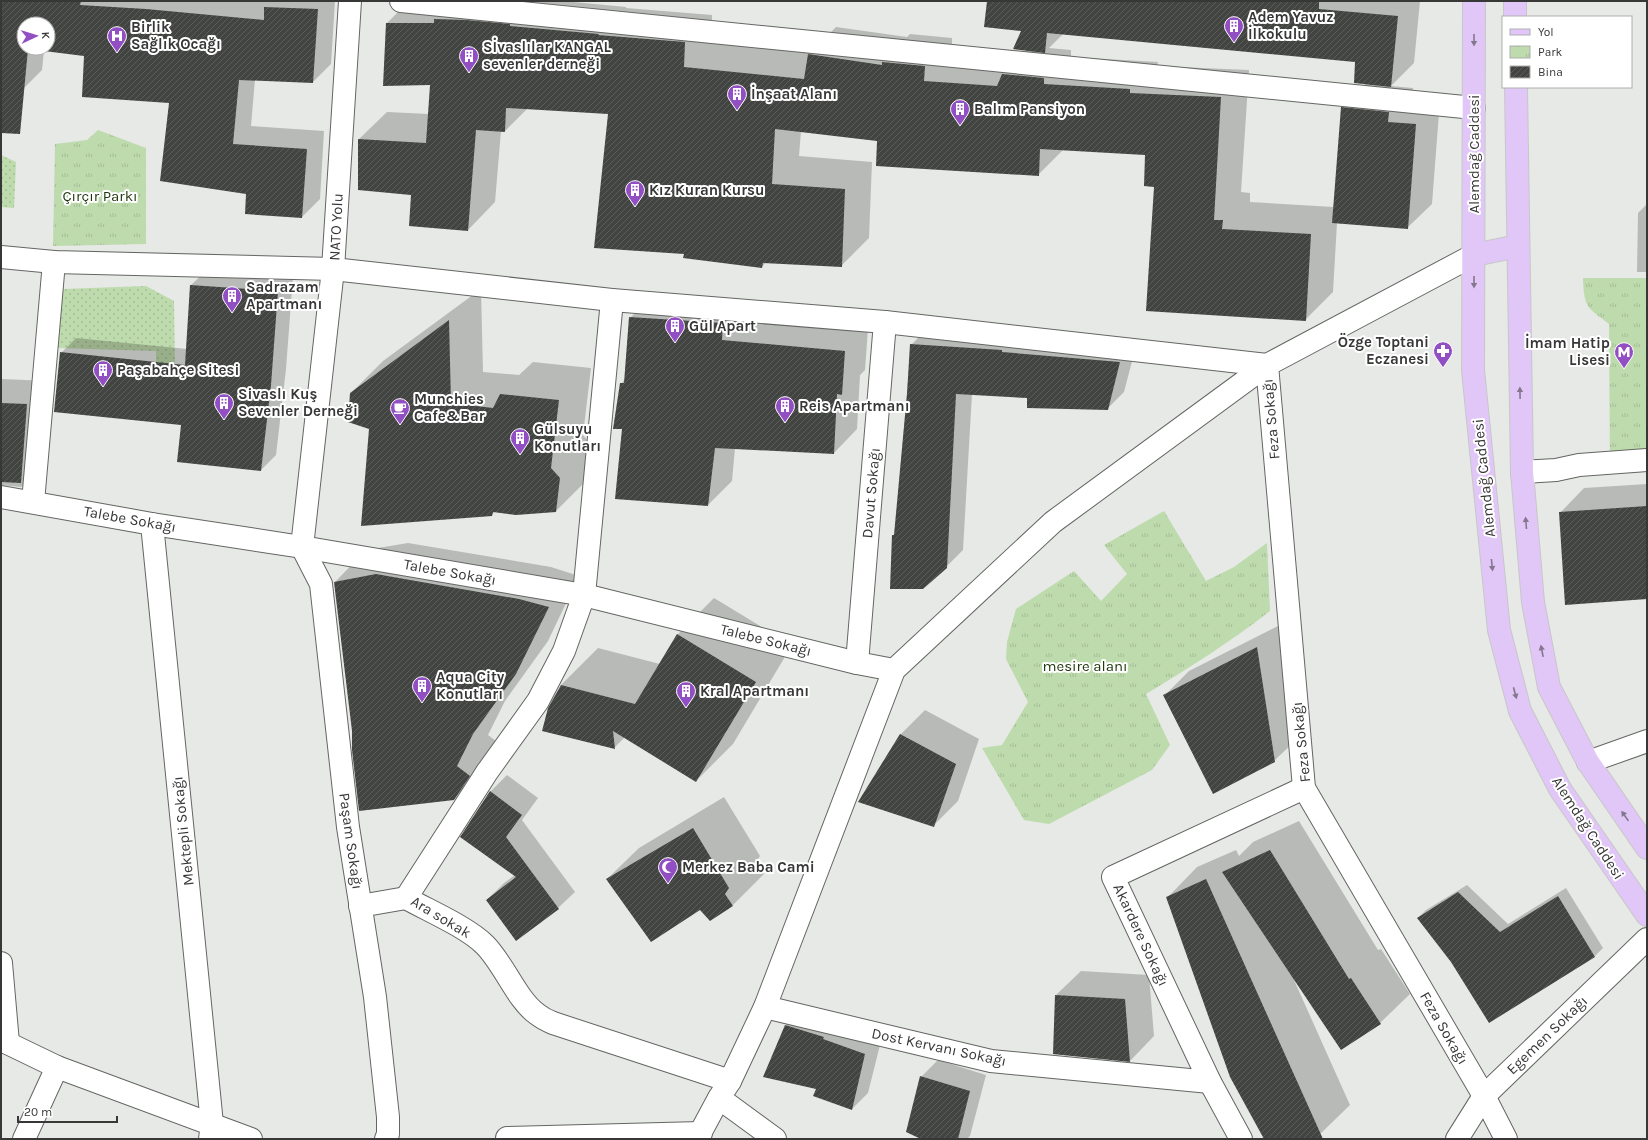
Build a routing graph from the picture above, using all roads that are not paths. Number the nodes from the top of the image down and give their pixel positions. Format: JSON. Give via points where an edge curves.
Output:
{"nodes":[{"id":1,"x":350,"y":1,"type":"edge"},
{"id":2,"x":401,"y":1,"type":"edge"},
{"id":3,"x":1474,"y":1,"type":"edge"},
{"id":4,"x":1515,"y":1,"type":"edge"},
{"id":5,"x":1515,"y":16,"type":"edge"},
{"id":6,"x":1516,"y":88,"type":"edge"},
{"id":7,"x":1474,"y":108,"type":"junction"},
{"id":8,"x":1518,"y":246,"type":"junction"},
{"id":9,"x":1474,"y":255,"type":"junction"},
{"id":10,"x":1,"y":257,"type":"edge"},
{"id":11,"x":54,"y":262,"type":"junction"},
{"id":12,"x":333,"y":269,"type":"junction"},
{"id":13,"x":612,"y":300,"type":"junction"},
{"id":14,"x":885,"y":322,"type":"junction"},
{"id":15,"x":1267,"y":365,"type":"junction"},
{"id":16,"x":1647,"y":460,"type":"edge"},
{"id":17,"x":1522,"y":472,"type":"junction"},
{"id":18,"x":1,"y":497,"type":"edge"},
{"id":19,"x":33,"y":502,"type":"junction"},
{"id":20,"x":152,"y":524,"type":"junction"},
{"id":21,"x":302,"y":547,"type":"junction"},
{"id":22,"x":584,"y":595,"type":"junction"},
{"id":23,"x":857,"y":663,"type":"junction"},
{"id":24,"x":894,"y":670,"type":"junction"},
{"id":25,"x":1647,"y":741,"type":"edge"},
{"id":26,"x":1588,"y":762,"type":"junction"},
{"id":27,"x":1304,"y":788,"type":"junction"},
{"id":28,"x":1647,"y":848,"type":"edge"},
{"id":29,"x":406,"y":898,"type":"junction"},
{"id":30,"x":360,"y":906,"type":"junction"},
{"id":31,"x":1647,"y":915,"type":"edge"},
{"id":32,"x":1647,"y":939,"type":"edge"},
{"id":33,"x":1,"y":963,"type":"edge"},
{"id":34,"x":765,"y":1007,"type":"junction"},
{"id":35,"x":4,"y":1042,"type":"edge"},
{"id":36,"x":57,"y":1067,"type":"junction"},
{"id":37,"x":1210,"y":1082,"type":"junction"},
{"id":38,"x":724,"y":1090,"type":"junction"},
{"id":39,"x":1484,"y":1096,"type":"junction"},
{"id":40,"x":211,"y":1131,"type":"edge"},
{"id":41,"x":699,"y":1136,"type":"edge"},
{"id":42,"x":507,"y":1138,"type":"dead end"},
{"id":43,"x":24,"y":1139,"type":"edge"},
{"id":44,"x":251,"y":1139,"type":"edge"},
{"id":45,"x":386,"y":1139,"type":"edge"},
{"id":46,"x":775,"y":1139,"type":"edge"},
{"id":47,"x":1242,"y":1139,"type":"edge"},
{"id":48,"x":1457,"y":1139,"type":"edge"},
{"id":49,"x":1506,"y":1139,"type":"edge"}],
"edges":[{"from":1,"to":12,"type":"street","name":"NATO Yolu"},
{"from":2,"to":7,"type":"street"},
{"from":3,"to":7,"type":"main road","name":"Alemdağ Caddesi","one_way":true},
{"from":4,"to":5,"type":"main road"},
{"from":6,"to":8,"type":"main road"},
{"from":7,"to":9,"type":"main road","name":"Alemdağ Caddesi"},
{"from":8,"to":9,"type":"main road"},
{"from":17,"to":8,"type":"main road","one_way":true},
{"from":9,"to":15,"type":"street"},
{"from":9,"to":31,"type":"main road","name":"Alemdağ Caddesi","one_way":true,"via":[[1473,370],[1501,637],[1520,711],[1560,789]]},
{"from":10,"to":11,"type":"street"},
{"from":11,"to":12,"type":"street"},
{"from":11,"to":19,"type":"street"},
{"from":12,"to":13,"type":"street"},
{"from":12,"to":21,"type":"street","name":"NATO Yolu"},
{"from":13,"to":14,"type":"street"},
{"from":13,"to":22,"type":"street","name":"Ara sokak"},
{"from":14,"to":15,"type":"street"},
{"from":14,"to":23,"type":"street","name":"Davut Sokağı"},
{"from":15,"to":24,"type":"street","via":[[1053,522]]},
{"from":15,"to":27,"type":"street","name":"Feza Sokağı"},
{"from":16,"to":17,"type":"street"},
{"from":26,"to":17,"type":"main road","one_way":true,"via":[[1549,687],[1532,602]]},
{"from":18,"to":19,"type":"street","name":"Talebe Sokağı"},
{"from":19,"to":20,"type":"street","name":"Talebe Sokağı"},
{"from":20,"to":21,"type":"street","name":"Talebe Sokağı"},
{"from":20,"to":40,"type":"street","name":"Mektepli Sokağı"},
{"from":21,"to":22,"type":"street","name":"Talebe Sokağı"},
{"from":21,"to":30,"type":"street","name":"Paşam Sokağı","via":[[321,584],[348,827]]},
{"from":22,"to":23,"type":"street","name":"Talebe Sokağı"},
{"from":22,"to":29,"type":"street","name":"Ara sokak","via":[[564,651],[538,701],[486,772]]},
{"from":23,"to":24,"type":"street","name":"Talebe Sokağı"},
{"from":24,"to":34,"type":"street"},
{"from":25,"to":26,"type":"street"},
{"from":28,"to":26,"type":"main road","one_way":true},
{"from":27,"to":37,"type":"street","name":"Akardere Sokağı","via":[[1113,876]]},
{"from":27,"to":39,"type":"street","name":"Feza Sokağı"},
{"from":29,"to":30,"type":"street"},
{"from":29,"to":38,"type":"street","name":"Ara sokak","via":[[464,930],[485,945],[536,1014],[553,1024]]},
{"from":30,"to":45,"type":"street","name":"Paşam Sokağı","via":[[375,997],[388,1117]]},
{"from":32,"to":39,"type":"street","name":"Egemen Sokağı"},
{"from":33,"to":35,"type":"street"},
{"from":34,"to":37,"type":"street","name":"Dost Kervanı Sokağı","via":[[991,1061]]},
{"from":34,"to":38,"type":"street"},
{"from":35,"to":36,"type":"street"},
{"from":36,"to":40,"type":"street"},
{"from":36,"to":43,"type":"street"},
{"from":37,"to":47,"type":"street","name":"Akardere Sokağı"},
{"from":38,"to":41,"type":"street"},
{"from":38,"to":46,"type":"street","name":"Ara sokak"},
{"from":39,"to":48,"type":"street","name":"Egemen Sokağı"},
{"from":39,"to":49,"type":"street","name":"Feza Sokağı"},
{"from":40,"to":44,"type":"street"},
{"from":41,"to":42,"type":"street"}]}
